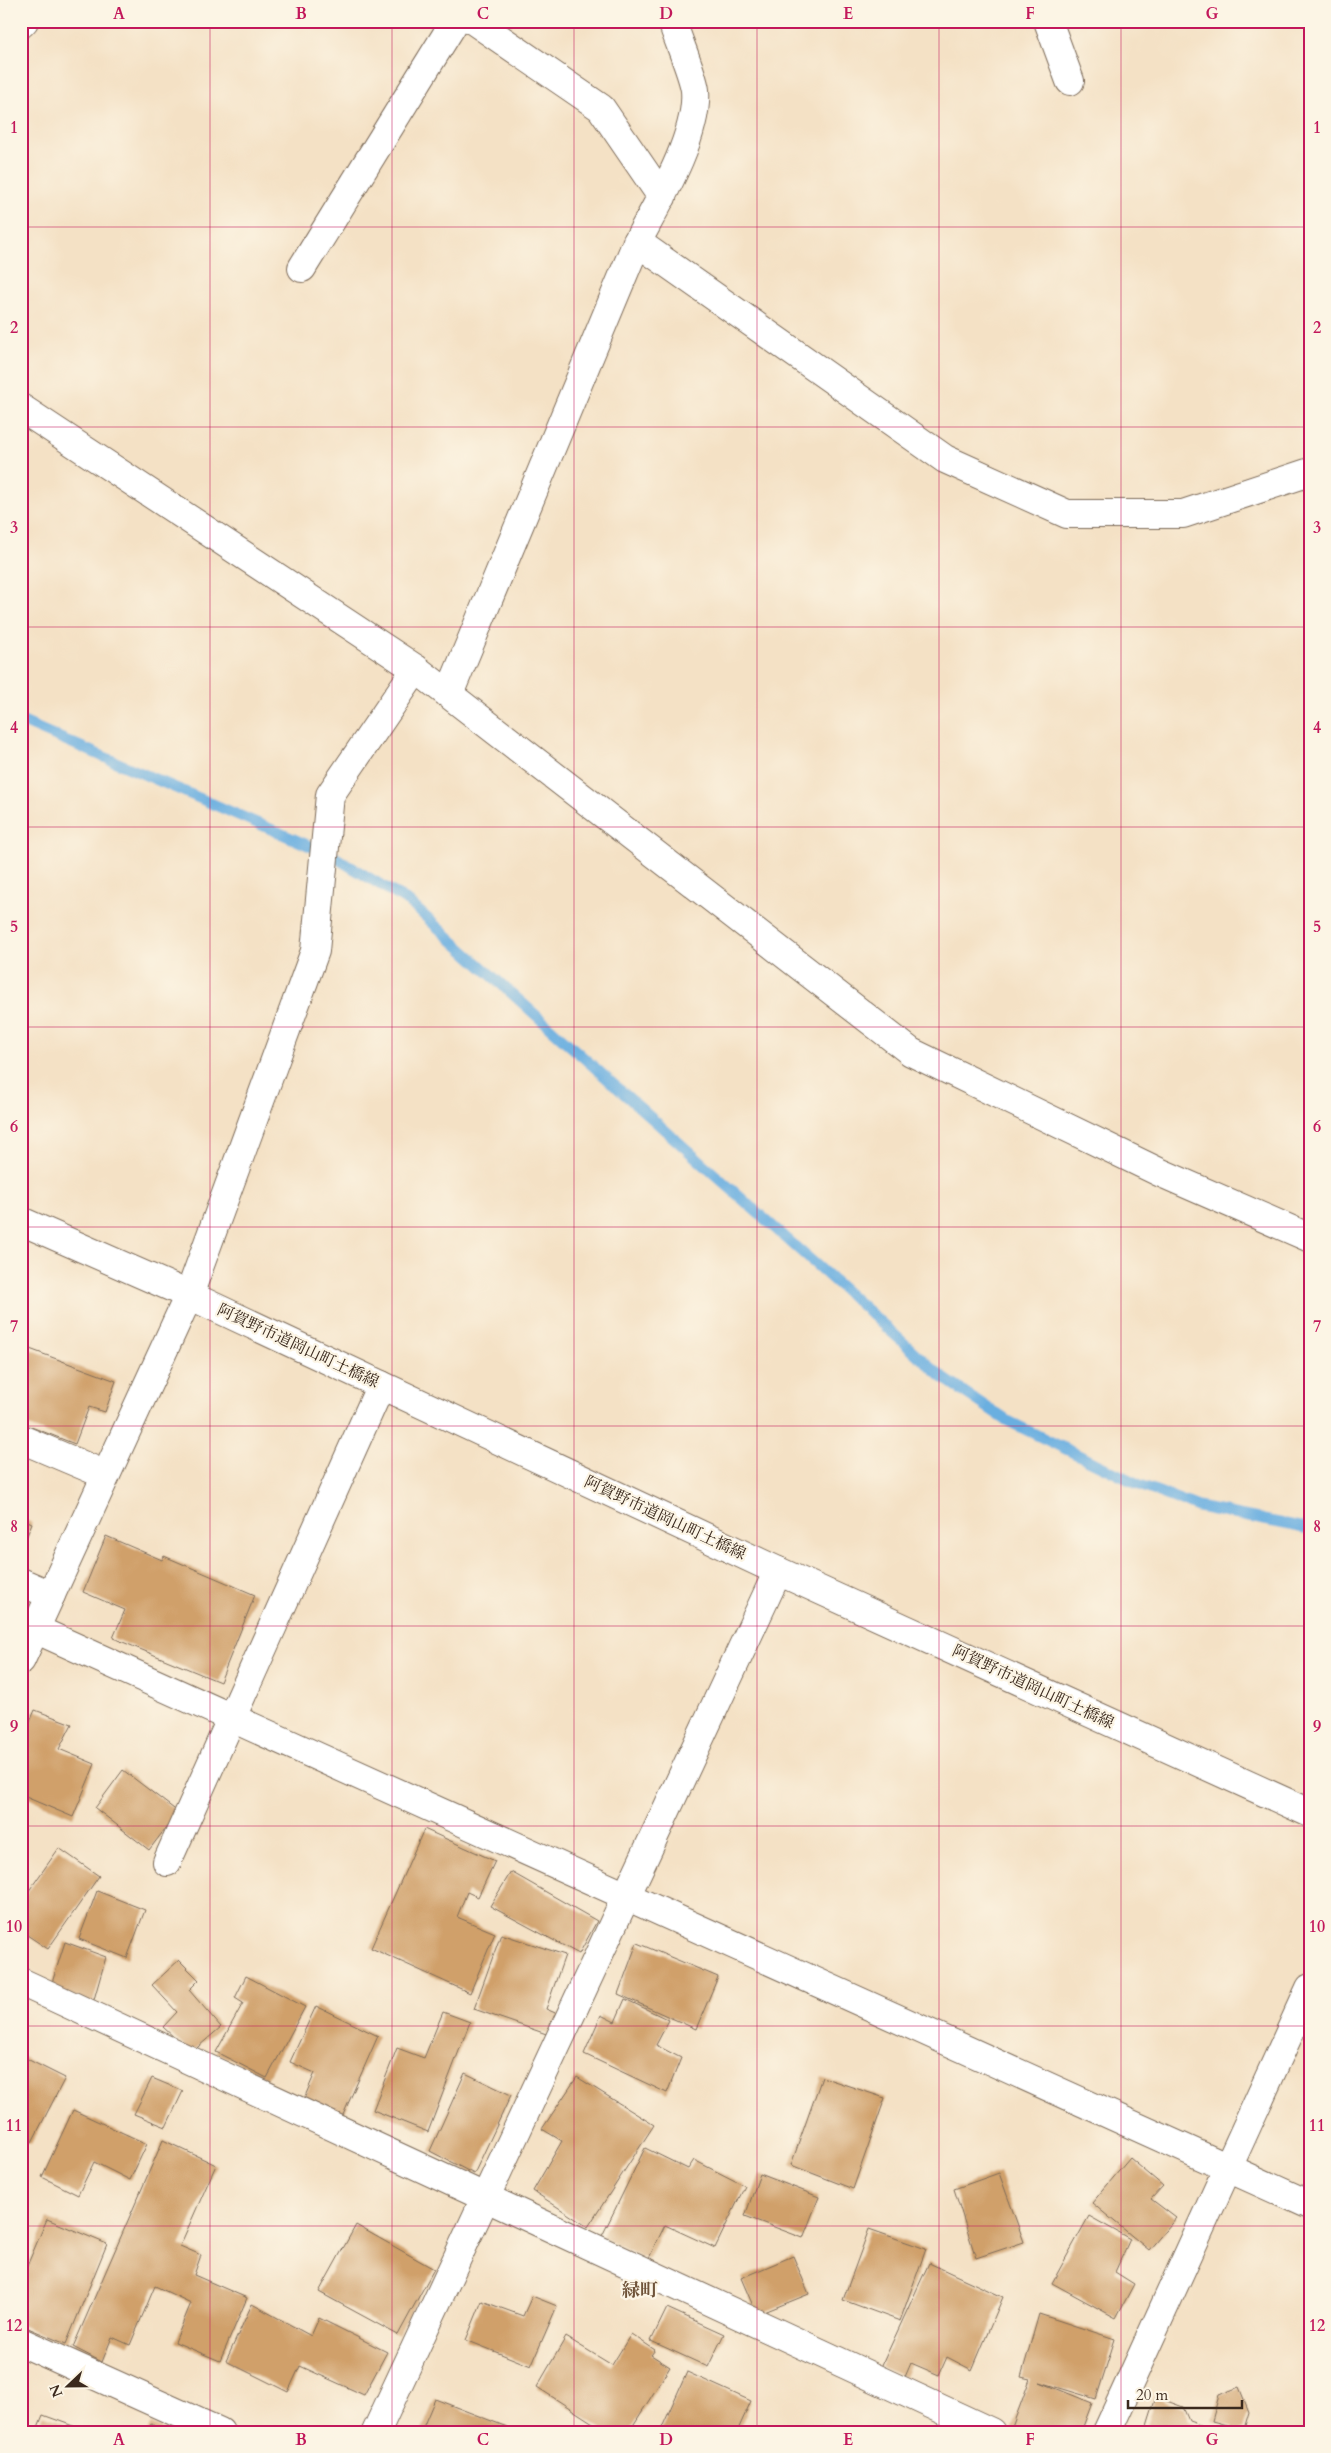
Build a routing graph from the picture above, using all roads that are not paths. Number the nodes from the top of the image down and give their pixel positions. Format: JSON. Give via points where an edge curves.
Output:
{"nodes":[{"id":1,"x":24,"y":21,"type":"edge"},
{"id":2,"x":455,"y":21,"type":"edge"},
{"id":3,"x":474,"y":21,"type":"edge"},
{"id":4,"x":1048,"y":21,"type":"edge"},
{"id":5,"x":21,"y":24,"type":"edge"},
{"id":6,"x":680,"y":24,"type":"edge"},
{"id":7,"x":1070,"y":81,"type":"dead end"},
{"id":8,"x":662,"y":197,"type":"junction"},
{"id":9,"x":637,"y":242,"type":"junction"},
{"id":10,"x":302,"y":268,"type":"dead end"},
{"id":11,"x":21,"y":408,"type":"edge"},
{"id":12,"x":1310,"y":472,"type":"edge"},
{"id":13,"x":416,"y":669,"type":"junction"},
{"id":14,"x":448,"y":694,"type":"junction"},
{"id":15,"x":21,"y":1221,"type":"edge"},
{"id":16,"x":1310,"y":1238,"type":"edge"},
{"id":17,"x":189,"y":1295,"type":"junction"},
{"id":18,"x":381,"y":1385,"type":"junction"},
{"id":19,"x":21,"y":1439,"type":"edge"},
{"id":20,"x":106,"y":1475,"type":"junction"},
{"id":21,"x":778,"y":1571,"type":"junction"},
{"id":22,"x":21,"y":1582,"type":"edge"},
{"id":23,"x":51,"y":1595,"type":"junction"},
{"id":24,"x":35,"y":1629,"type":"junction"},
{"id":25,"x":21,"y":1660,"type":"edge"},
{"id":26,"x":232,"y":1717,"type":"junction"},
{"id":27,"x":1310,"y":1814,"type":"edge"},
{"id":28,"x":167,"y":1862,"type":"dead end"},
{"id":29,"x":626,"y":1896,"type":"junction"},
{"id":30,"x":21,"y":1982,"type":"edge"},
{"id":31,"x":1310,"y":1988,"type":"edge"},
{"id":32,"x":1228,"y":2168,"type":"junction"},
{"id":33,"x":485,"y":2197,"type":"junction"},
{"id":34,"x":1310,"y":2205,"type":"edge"},
{"id":35,"x":21,"y":2342,"type":"edge"},
{"id":36,"x":220,"y":2432,"type":"edge"},
{"id":37,"x":376,"y":2432,"type":"edge"},
{"id":38,"x":991,"y":2432,"type":"edge"},
{"id":39,"x":1107,"y":2432,"type":"edge"}],
"edges":[{"from":1,"to":5,"type":"street"},
{"from":2,"to":10,"type":"street"},
{"from":3,"to":8,"type":"street","via":[[601,108]]},
{"from":4,"to":7,"type":"street"},
{"from":6,"to":8,"type":"street","via":[[695,90],[690,134]]},
{"from":8,"to":9,"type":"street"},
{"from":9,"to":12,"type":"street","via":[[945,459],[1067,514],[1182,514]]},
{"from":9,"to":14,"type":"street"},
{"from":11,"to":13,"type":"street"},
{"from":13,"to":14,"type":"street"},
{"from":13,"to":17,"type":"street","via":[[330,795],[315,951]]},
{"from":14,"to":16,"type":"street","via":[[911,1052],[1159,1172]]},
{"from":15,"to":17,"type":"street","name":"阿賀野市道岡山町土橋線"},
{"from":17,"to":18,"type":"street","name":"阿賀野市道岡山町土橋線"},
{"from":17,"to":20,"type":"street"},
{"from":18,"to":21,"type":"street","name":"阿賀野市道岡山町土橋線"},
{"from":18,"to":26,"type":"street"},
{"from":19,"to":20,"type":"street"},
{"from":20,"to":23,"type":"street"},
{"from":21,"to":27,"type":"street","name":"阿賀野市道岡山町土橋線"},
{"from":21,"to":29,"type":"street"},
{"from":22,"to":23,"type":"street"},
{"from":23,"to":24,"type":"street"},
{"from":24,"to":25,"type":"street"},
{"from":24,"to":26,"type":"street"},
{"from":26,"to":28,"type":"street"},
{"from":26,"to":29,"type":"street"},
{"from":29,"to":32,"type":"street"},
{"from":29,"to":33,"type":"street"},
{"from":30,"to":33,"type":"street"},
{"from":31,"to":32,"type":"street"},
{"from":32,"to":34,"type":"street"},
{"from":32,"to":39,"type":"street"},
{"from":33,"to":37,"type":"street"},
{"from":33,"to":38,"type":"street"},
{"from":35,"to":36,"type":"street"}]}
